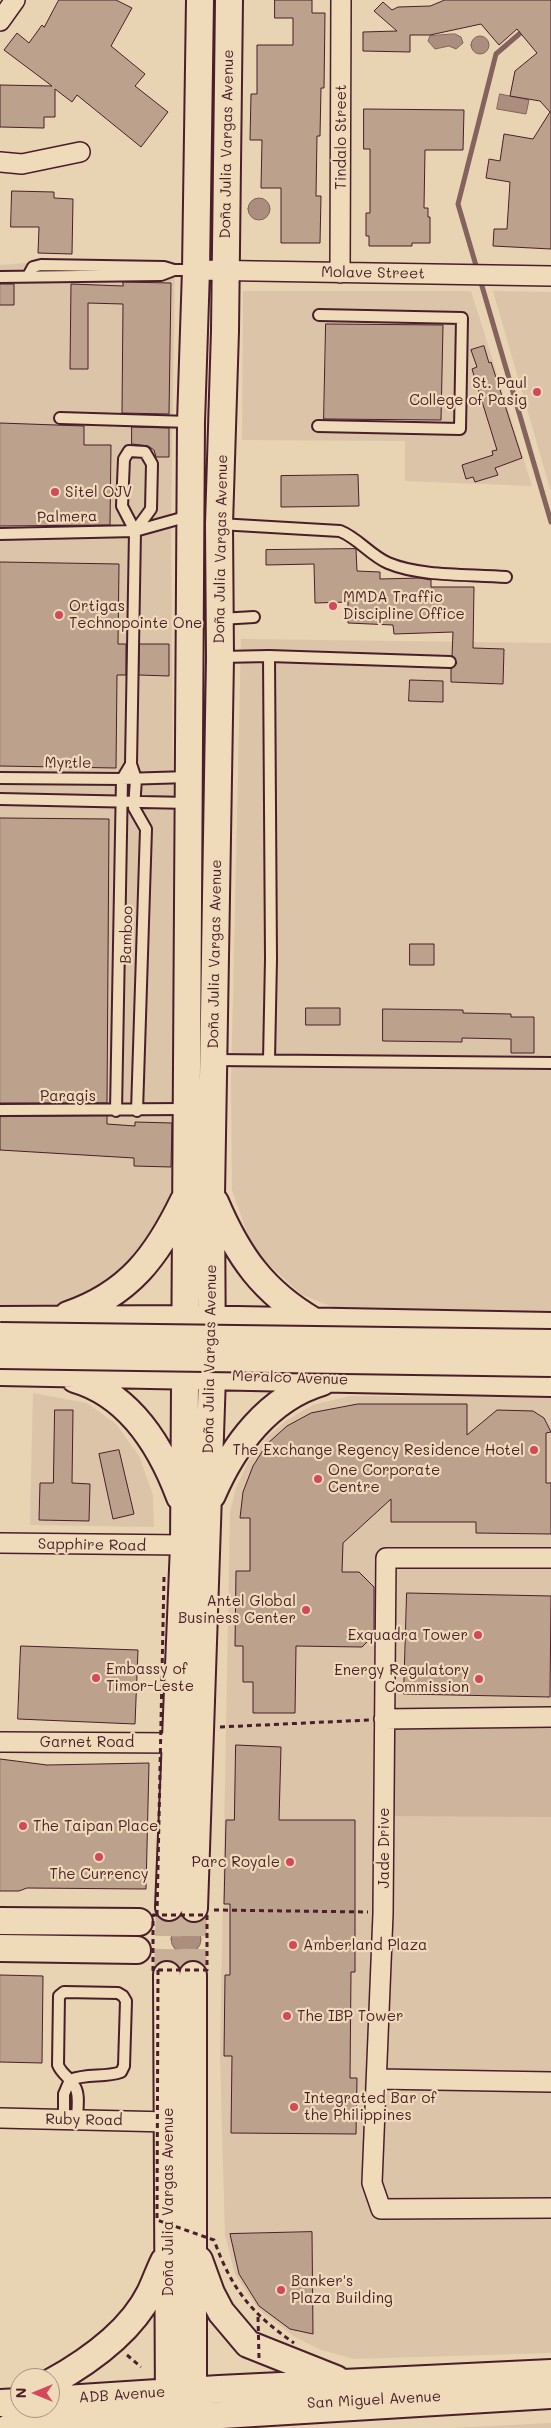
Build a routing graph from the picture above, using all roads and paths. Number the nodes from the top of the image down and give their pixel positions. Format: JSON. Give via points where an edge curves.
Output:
{"nodes":[{"id":1,"x":15,"y":0,"type":"edge"},
{"id":2,"x":200,"y":0,"type":"edge"},
{"id":3,"x":229,"y":0,"type":"edge"},
{"id":4,"x":341,"y":0,"type":"edge"},
{"id":5,"x":0,"y":21,"type":"edge"},
{"id":6,"x":80,"y":152,"type":"dead end"},
{"id":7,"x":0,"y":162,"type":"edge"},
{"id":8,"x":185,"y":270,"type":"junction"},
{"id":9,"x":225,"y":270,"type":"junction"},
{"id":10,"x":340,"y":273,"type":"junction"},
{"id":11,"x":551,"y":276,"type":"edge"},
{"id":12,"x":0,"y":277,"type":"edge"},
{"id":13,"x":319,"y":315,"type":"dead end"},
{"id":14,"x":60,"y":418,"type":"dead end"},
{"id":15,"x":202,"y":424,"type":"junction"},
{"id":16,"x":318,"y":426,"type":"dead end"},
{"id":17,"x":190,"y":516,"type":"junction"},
{"id":18,"x":219,"y":524,"type":"junction"},
{"id":19,"x":135,"y":530,"type":"junction"},
{"id":20,"x":0,"y":534,"type":"edge"},
{"id":21,"x":506,"y":577,"type":"dead end"},
{"id":22,"x":254,"y":617,"type":"dead end"},
{"id":23,"x":220,"y":620,"type":"junction"},
{"id":24,"x":269,"y":656,"type":"junction"},
{"id":25,"x":220,"y":658,"type":"junction"},
{"id":26,"x":450,"y":662,"type":"dead end"},
{"id":27,"x":131,"y":764,"type":"junction"},
{"id":28,"x":189,"y":777,"type":"junction"},
{"id":29,"x":0,"y":778,"type":"edge"},
{"id":30,"x":136,"y":778,"type":"junction"},
{"id":31,"x":122,"y":779,"type":"junction"},
{"id":32,"x":0,"y":799,"type":"edge"},
{"id":33,"x":121,"y":801,"type":"junction"},
{"id":34,"x":134,"y":802,"type":"junction"},
{"id":35,"x":189,"y":803,"type":"junction"},
{"id":36,"x":213,"y":1060,"type":"junction"},
{"id":37,"x":269,"y":1060,"type":"junction"},
{"id":38,"x":551,"y":1063,"type":"edge"},
{"id":39,"x":186,"y":1109,"type":"junction"},
{"id":40,"x":0,"y":1110,"type":"edge"},
{"id":41,"x":116,"y":1111,"type":"junction"},
{"id":42,"x":137,"y":1111,"type":"junction"},
{"id":43,"x":211,"y":1195,"type":"junction"},
{"id":44,"x":186,"y":1197,"type":"junction"},
{"id":45,"x":0,"y":1320,"type":"edge"},
{"id":46,"x":40,"y":1320,"type":"junction"},
{"id":47,"x":320,"y":1322,"type":"junction"},
{"id":48,"x":403,"y":1323,"type":"junction"},
{"id":49,"x":551,"y":1326,"type":"edge"},
{"id":50,"x":185,"y":1330,"type":"junction"},
{"id":51,"x":212,"y":1331,"type":"junction"},
{"id":52,"x":0,"y":1336,"type":"edge"},
{"id":53,"x":551,"y":1343,"type":"edge"},
{"id":54,"x":0,"y":1355,"type":"edge"},
{"id":55,"x":551,"y":1363,"type":"edge"},
{"id":56,"x":0,"y":1372,"type":"edge"},
{"id":57,"x":44,"y":1373,"type":"junction"},
{"id":58,"x":186,"y":1376,"type":"junction"},
{"id":59,"x":212,"y":1376,"type":"junction"},
{"id":60,"x":331,"y":1379,"type":"junction"},
{"id":61,"x":402,"y":1381,"type":"junction"},
{"id":62,"x":551,"y":1383,"type":"edge"},
{"id":63,"x":195,"y":1506,"type":"junction"},
{"id":64,"x":0,"y":1543,"type":"edge"},
{"id":65,"x":184,"y":1544,"type":"junction"},
{"id":66,"x":551,"y":1558,"type":"edge"},
{"id":67,"x":164,"y":1577,"type":"dead end"},
{"id":68,"x":551,"y":1717,"type":"edge"},
{"id":69,"x":384,"y":1719,"type":"junction"},
{"id":70,"x":199,"y":1727,"type":"junction"},
{"id":71,"x":0,"y":1742,"type":"edge"},
{"id":72,"x":175,"y":1743,"type":"junction"},
{"id":73,"x":175,"y":1912,"type":"junction"},
{"id":74,"x":383,"y":1914,"type":"junction"},
{"id":75,"x":0,"y":1921,"type":"edge"},
{"id":76,"x":0,"y":1948,"type":"edge"},
{"id":77,"x":138,"y":1950,"type":"dead end"},
{"id":78,"x":163,"y":1973,"type":"junction"},
{"id":79,"x":192,"y":1975,"type":"tunnel mouth"},
{"id":80,"x":378,"y":2079,"type":"junction"},
{"id":81,"x":70,"y":2080,"type":"junction"},
{"id":82,"x":551,"y":2082,"type":"edge"},
{"id":83,"x":0,"y":2118,"type":"edge"},
{"id":84,"x":70,"y":2120,"type":"junction"},
{"id":85,"x":169,"y":2122,"type":"junction"},
{"id":86,"x":551,"y":2208,"type":"edge"},
{"id":87,"x":473,"y":2210,"type":"junction"},
{"id":88,"x":551,"y":2214,"type":"edge"},
{"id":89,"x":193,"y":2244,"type":"junction"},
{"id":90,"x":168,"y":2251,"type":"junction"},
{"id":91,"x":258,"y":2316,"type":"junction"},
{"id":92,"x":294,"y":2343,"type":"dead end"},
{"id":93,"x":122,"y":2350,"type":"dead end"},
{"id":94,"x":259,"y":2358,"type":"dead end"},
{"id":95,"x":141,"y":2367,"type":"dead end"},
{"id":96,"x":551,"y":2373,"type":"edge"},
{"id":97,"x":60,"y":2377,"type":"edge"},
{"id":98,"x":551,"y":2381,"type":"edge"},
{"id":99,"x":345,"y":2395,"type":"junction"},
{"id":100,"x":551,"y":2395,"type":"edge"},
{"id":101,"x":60,"y":2401,"type":"edge"},
{"id":102,"x":183,"y":2412,"type":"edge"},
{"id":103,"x":9,"y":2428,"type":"edge"},
{"id":104,"x":302,"y":2428,"type":"edge"}],
"edges":[{"from":1,"to":5,"type":"street"},
{"from":2,"to":8,"type":"main road","name":"Doña Julia Vargas Avenue"},
{"from":3,"to":9,"type":"main road","name":"Doña Julia Vargas Avenue"},
{"from":4,"to":10,"type":"street","name":"Tindalo Street"},
{"from":6,"to":7,"type":"street","via":[[22,164]]},
{"from":8,"to":9,"type":"street","name":"Molave Street"},
{"from":8,"to":12,"type":"lane","via":[[161,275]]},
{"from":8,"to":15,"type":"main road","name":"Doña Julia Vargas Avenue"},
{"from":9,"to":10,"type":"street","name":"Molave Street"},
{"from":9,"to":15,"type":"main road","name":"Doña Julia Vargas Avenue"},
{"from":10,"to":11,"type":"street","name":"Molave Street"},
{"from":13,"to":16,"type":"lane","via":[[462,318],[460,430]]},
{"from":14,"to":15,"type":"lane"},
{"from":15,"to":17,"type":"main road","name":"Doña Julia Vargas Avenue"},
{"from":15,"to":18,"type":"main road","name":"Doña Julia Vargas Avenue"},
{"from":17,"to":19,"type":"lane","name":"Palmera"},
{"from":17,"to":28,"type":"main road","name":"Doña Julia Vargas Avenue"},
{"from":18,"to":21,"type":"lane","via":[[340,531],[384,561],[397,566]]},
{"from":18,"to":23,"type":"main road","name":"Doña Julia Vargas Avenue"},
{"from":19,"to":19,"type":"lane","name":"Bamboo","via":[[151,509],[152,464],[145,452],[129,451],[124,459],[122,506]]},
{"from":19,"to":20,"type":"lane","name":"Palmera"},
{"from":19,"to":27,"type":"lane","name":"Bamboo"},
{"from":22,"to":23,"type":"lane"},
{"from":23,"to":25,"type":"main road","name":"Doña Julia Vargas Avenue"},
{"from":24,"to":25,"type":"lane"},
{"from":24,"to":26,"type":"lane"},
{"from":24,"to":37,"type":"lane"},
{"from":25,"to":36,"type":"main road","name":"Doña Julia Vargas Avenue"},
{"from":27,"to":30,"type":"lane","name":"Bamboo"},
{"from":27,"to":31,"type":"lane","name":"Bamboo"},
{"from":28,"to":30,"type":"lane","name":"Myrtle"},
{"from":28,"to":35,"type":"main road","name":"Doña Julia Vargas Avenue"},
{"from":29,"to":31,"type":"lane","name":"Myrtle"},
{"from":30,"to":31,"type":"lane","name":"Myrtle"},
{"from":30,"to":34,"type":"lane","name":"Bamboo"},
{"from":31,"to":33,"type":"lane","name":"Bamboo"},
{"from":32,"to":33,"type":"lane"},
{"from":33,"to":34,"type":"lane"},
{"from":33,"to":41,"type":"lane","name":"Bamboo"},
{"from":34,"to":35,"type":"lane"},
{"from":34,"to":42,"type":"lane","name":"Bamboo","via":[[146,829]]},
{"from":35,"to":39,"type":"main road","name":"Doña Julia Vargas Avenue"},
{"from":36,"to":37,"type":"lane"},
{"from":36,"to":43,"type":"main road","name":"Doña Julia Vargas Avenue"},
{"from":37,"to":38,"type":"lane"},
{"from":39,"to":42,"type":"lane","name":"Paragis"},
{"from":39,"to":44,"type":"main road","name":"Doña Julia Vargas Avenue"},
{"from":40,"to":41,"type":"lane","name":"Paragis"},
{"from":41,"to":42,"type":"lane","name":"Paragis"},
{"from":43,"to":47,"type":"main road","via":[[239,1250],[259,1279],[279,1298]]},
{"from":43,"to":51,"type":"main road","name":"Doña Julia Vargas Avenue"},
{"from":44,"to":46,"type":"main road","via":[[155,1252],[124,1285],[93,1306]]},
{"from":44,"to":50,"type":"main road","name":"Doña Julia Vargas Avenue"},
{"from":45,"to":46,"type":"main road"},
{"from":46,"to":50,"type":"main road"},
{"from":46,"to":57,"type":"main road","via":[[56,1330],[65,1347],[59,1364]]},
{"from":47,"to":48,"type":"main road"},
{"from":47,"to":51,"type":"main road"},
{"from":48,"to":49,"type":"main road"},
{"from":48,"to":61,"type":"main road","via":[[388,1340],[385,1357],[388,1368]]},
{"from":50,"to":51,"type":"main road"},
{"from":50,"to":58,"type":"main road","name":"Doña Julia Vargas Avenue"},
{"from":51,"to":59,"type":"main road","name":"Doña Julia Vargas Avenue"},
{"from":52,"to":53,"type":"main road","bridge":true},
{"from":54,"to":55,"type":"main road","name":"Meralco Avenue","bridge":true},
{"from":56,"to":57,"type":"main road","name":"Meralco Avenue"},
{"from":57,"to":58,"type":"main road","name":"Meralco Avenue"},
{"from":57,"to":63,"type":"main road","via":[[102,1389],[129,1411]]},
{"from":58,"to":59,"type":"main road","name":"Meralco Avenue"},
{"from":58,"to":63,"type":"main road","name":"Doña Julia Vargas Avenue"},
{"from":59,"to":60,"type":"main road","name":"Meralco Avenue"},
{"from":59,"to":63,"type":"main road","name":"Doña Julia Vargas Avenue"},
{"from":60,"to":61,"type":"main road","name":"Meralco Avenue"},
{"from":60,"to":63,"type":"main road","via":[[297,1393],[256,1424]]},
{"from":61,"to":62,"type":"main road","name":"Meralco Avenue"},
{"from":63,"to":65,"type":"main road","name":"Doña Julia Vargas Avenue"},
{"from":63,"to":70,"type":"main road","name":"Doña Julia Vargas Avenue"},
{"from":64,"to":65,"type":"street","name":"Sapphire Road"},
{"from":65,"to":72,"type":"main road","name":"Doña Julia Vargas Avenue"},
{"from":66,"to":69,"type":"street","name":"Jade Drive","via":[[386,1558]]},
{"from":67,"to":73,"type":"path","bridge":true},
{"from":68,"to":69,"type":"street"},
{"from":69,"to":70,"type":"path"},
{"from":69,"to":74,"type":"street","name":"Jade Drive"},
{"from":70,"to":73,"type":"main road","name":"Doña Julia Vargas Avenue"},
{"from":71,"to":72,"type":"street","name":"Garnet Road"},
{"from":72,"to":73,"type":"main road","name":"Doña Julia Vargas Avenue"},
{"from":73,"to":74,"type":"path"},
{"from":73,"to":75,"type":"main road"},
{"from":73,"to":78,"type":"path","bridge":true,"via":[[153,1915],[153,1970]]},
{"from":73,"to":78,"type":"path","bridge":true,"via":[[207,1915],[207,1970]]},
{"from":74,"to":80,"type":"street","name":"Jade Drive"},
{"from":76,"to":77,"type":"main road"},
{"from":78,"to":85,"type":"main road","name":"Doña Julia Vargas Avenue"},
{"from":78,"to":91,"type":"path","bridge":true,"via":[[157,2220],[214,2240],[225,2271]]},
{"from":79,"to":89,"type":"main road","name":"Doña Julia Vargas Avenue"},
{"from":80,"to":82,"type":"street"},
{"from":80,"to":87,"type":"street","name":"Jade Drive","via":[[372,2184],[382,2209]]},
{"from":81,"to":81,"type":"lane","via":[[121,2072],[124,2066],[126,2001],[118,1993],[64,1992],[59,1996],[58,2065],[61,2073]]},
{"from":81,"to":84,"type":"lane","via":[[77,2094]]},
{"from":83,"to":84,"type":"street","name":"Ruby Road"},
{"from":84,"to":85,"type":"street","name":"Ruby Road"},
{"from":85,"to":90,"type":"main road","name":"Doña Julia Vargas Avenue"},
{"from":86,"to":87,"type":"street","name":"Jade Drive"},
{"from":87,"to":88,"type":"street","name":"Jade Drive","via":[[492,2215]]},
{"from":89,"to":99,"type":"main road","via":[[221,2312],[248,2344]]},
{"from":89,"to":102,"type":"main road","name":"Doña Julia Vargas Avenue"},
{"from":90,"to":97,"type":"main road","via":[[149,2295],[129,2322],[112,2341]]},
{"from":90,"to":102,"type":"main road","name":"Doña Julia Vargas Avenue"},
{"from":91,"to":92,"type":"path","bridge":true},
{"from":91,"to":94,"type":"path","bridge":true},
{"from":93,"to":95,"type":"path"},
{"from":96,"to":99,"type":"main road","name":"San Miguel Avenue"},
{"from":98,"to":102,"type":"main road","name":"San Miguel Avenue","via":[[540,2391]]},
{"from":99,"to":100,"type":"main road","name":"San Miguel Avenue"},
{"from":99,"to":102,"type":"main road","name":"San Miguel Avenue"},
{"from":99,"to":104,"type":"main road"},
{"from":101,"to":102,"type":"main road","name":"ADB Avenue"},
{"from":102,"to":103,"type":"main road","name":"ADB Avenue"}]}
